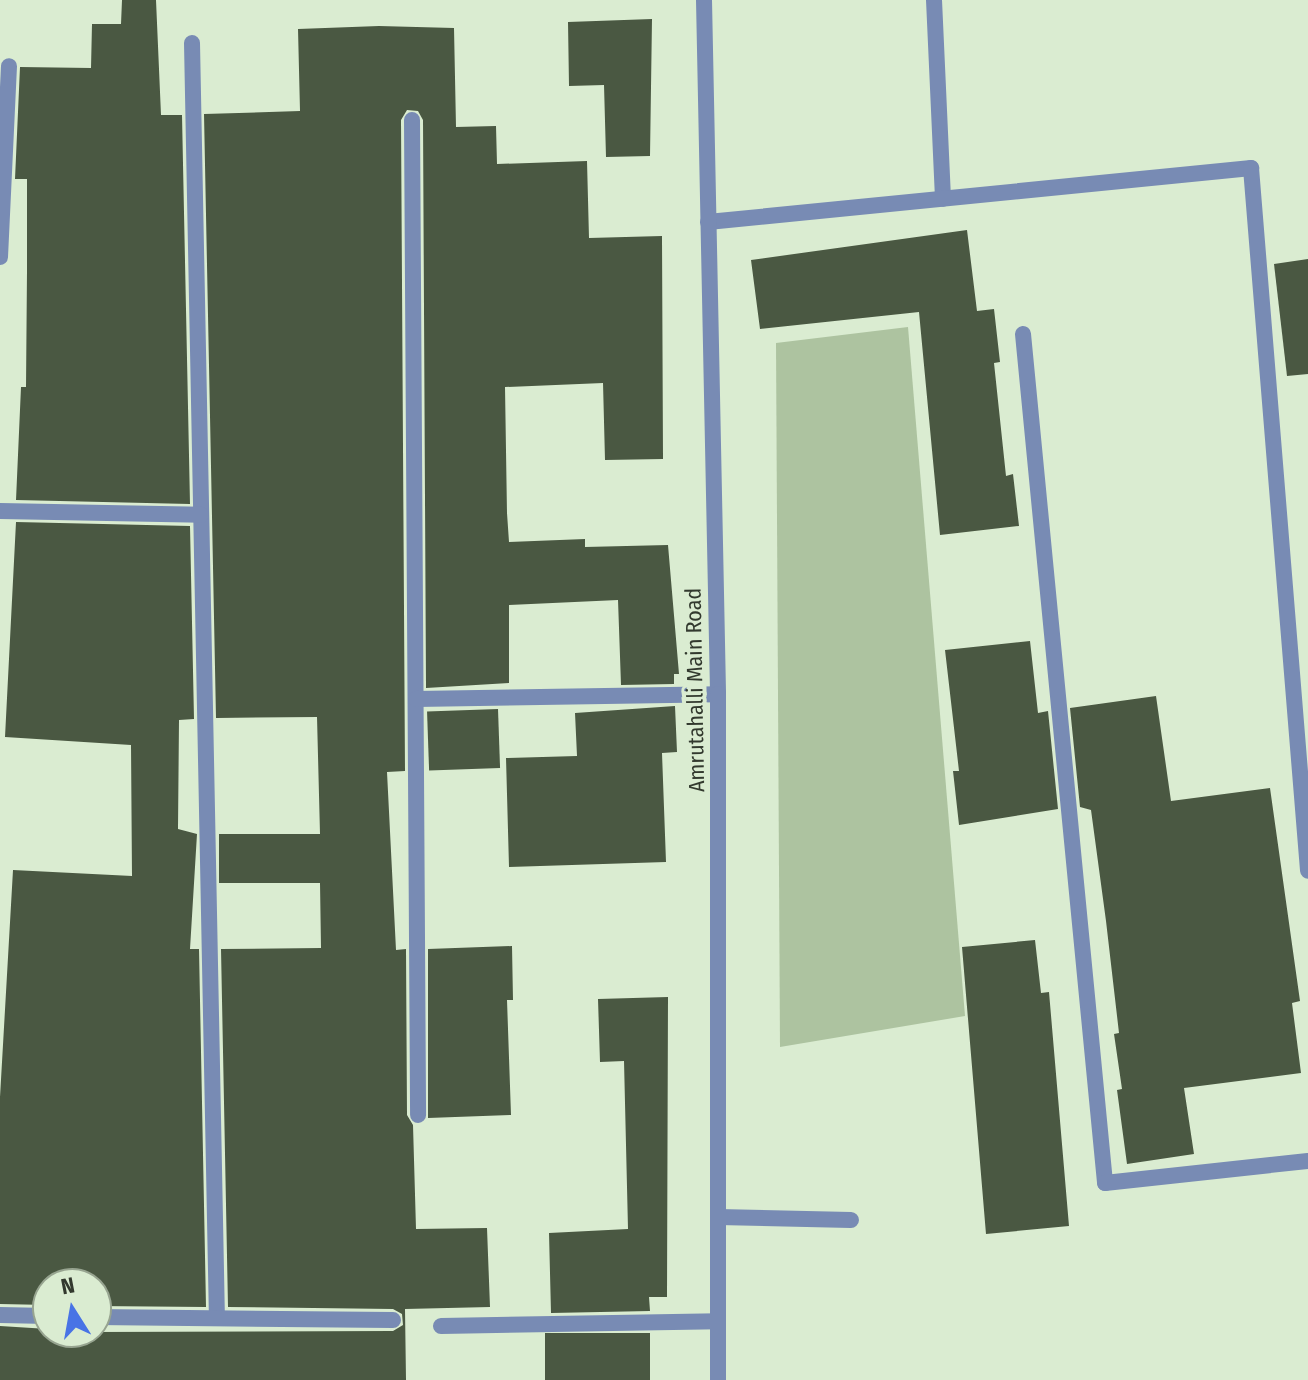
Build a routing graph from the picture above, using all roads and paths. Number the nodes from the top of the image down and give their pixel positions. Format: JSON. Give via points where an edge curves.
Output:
{"nodes":[{"id":1,"x":704,"y":0,"type":"edge"},
{"id":2,"x":934,"y":0,"type":"edge"},
{"id":3,"x":192,"y":43,"type":"dead end"},
{"id":4,"x":9,"y":66,"type":"dead end"},
{"id":5,"x":4,"y":89,"type":"edge"},
{"id":6,"x":412,"y":120,"type":"dead end"},
{"id":7,"x":943,"y":199,"type":"junction"},
{"id":8,"x":708,"y":222,"type":"junction"},
{"id":9,"x":0,"y":257,"type":"edge"},
{"id":10,"x":1023,"y":334,"type":"dead end"},
{"id":11,"x":0,"y":511,"type":"edge"},
{"id":12,"x":201,"y":515,"type":"junction"},
{"id":13,"x":718,"y":694,"type":"junction"},
{"id":14,"x":416,"y":699,"type":"junction"},
{"id":15,"x":1308,"y":871,"type":"edge"},
{"id":16,"x":418,"y":1115,"type":"dead end"},
{"id":17,"x":1308,"y":1161,"type":"edge"},
{"id":18,"x":718,"y":1217,"type":"junction"},
{"id":19,"x":851,"y":1220,"type":"dead end"},
{"id":20,"x":0,"y":1315,"type":"edge"},
{"id":21,"x":32,"y":1316,"type":"edge"},
{"id":22,"x":112,"y":1317,"type":"edge"},
{"id":23,"x":217,"y":1318,"type":"junction"},
{"id":24,"x":393,"y":1320,"type":"dead end"},
{"id":25,"x":718,"y":1321,"type":"junction"},
{"id":26,"x":441,"y":1326,"type":"dead end"},
{"id":27,"x":718,"y":1380,"type":"edge"}],
"edges":[{"from":1,"to":8,"type":"street","name":"Amrutahalli Main Road"},
{"from":2,"to":7,"type":"street"},
{"from":3,"to":12,"type":"street"},
{"from":4,"to":5,"type":"street"},
{"from":5,"to":9,"type":"street"},
{"from":6,"to":14,"type":"street"},
{"from":7,"to":8,"type":"street"},
{"from":7,"to":15,"type":"street","via":[[1251,168]]},
{"from":8,"to":13,"type":"street","name":"Amrutahalli Main Road"},
{"from":10,"to":17,"type":"street","via":[[1105,1183]]},
{"from":11,"to":12,"type":"street"},
{"from":12,"to":23,"type":"street"},
{"from":13,"to":14,"type":"street"},
{"from":13,"to":18,"type":"street","name":"Amrutahalli Main Road"},
{"from":14,"to":16,"type":"street"},
{"from":18,"to":19,"type":"street"},
{"from":18,"to":25,"type":"street","name":"Amrutahalli Main Road"},
{"from":20,"to":21,"type":"street"},
{"from":22,"to":23,"type":"street"},
{"from":23,"to":24,"type":"street"},
{"from":25,"to":26,"type":"street"},
{"from":25,"to":27,"type":"street","name":"Amrutahalli Main Road"}]}
